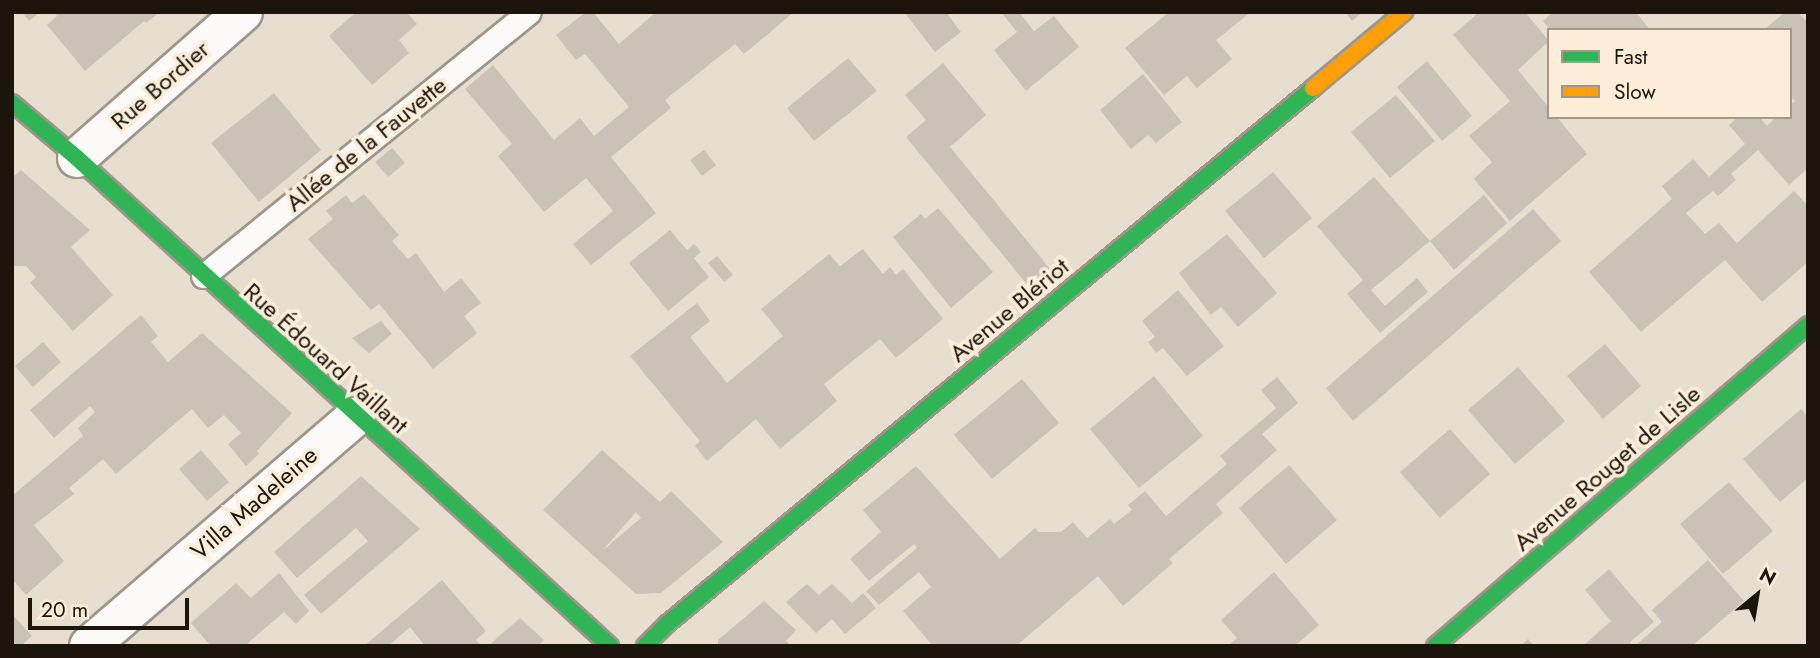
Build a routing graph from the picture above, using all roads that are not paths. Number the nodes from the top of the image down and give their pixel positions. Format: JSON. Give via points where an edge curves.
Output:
{"nodes":[{"id":1,"x":243,"y":12,"type":"edge"},
{"id":2,"x":529,"y":12,"type":"edge"},
{"id":3,"x":1404,"y":12,"type":"edge"},
{"id":4,"x":14,"y":109,"type":"edge"},
{"id":5,"x":78,"y":158,"type":"junction"},
{"id":6,"x":203,"y":276,"type":"junction"},
{"id":7,"x":1808,"y":325,"type":"edge"},
{"id":8,"x":356,"y":416,"type":"junction"},
{"id":9,"x":89,"y":646,"type":"edge"},
{"id":10,"x":610,"y":646,"type":"edge"},
{"id":11,"x":645,"y":646,"type":"edge"},
{"id":12,"x":1435,"y":646,"type":"edge"}],
"edges":[{"from":1,"to":5,"type":"street","name":"Rue Bordier"},
{"from":2,"to":6,"type":"lane","name":"Allée de la Fauvette"},
{"from":3,"to":11,"type":"street","name":"Avenue Blériot"},
{"from":4,"to":5,"type":"street","name":"Rue Édouard Vaillant"},
{"from":5,"to":6,"type":"street","name":"Rue Édouard Vaillant"},
{"from":6,"to":8,"type":"street","name":"Rue Édouard Vaillant"},
{"from":7,"to":12,"type":"street","name":"Avenue Rouget de Lisle"},
{"from":8,"to":9,"type":"street","name":"Villa Madeleine"},
{"from":8,"to":10,"type":"street","name":"Rue Édouard Vaillant"}]}
